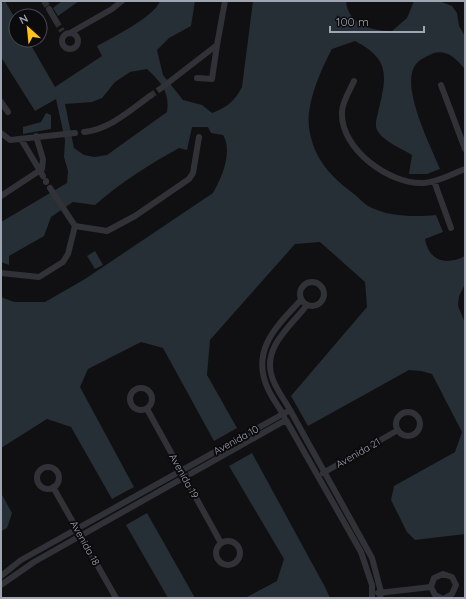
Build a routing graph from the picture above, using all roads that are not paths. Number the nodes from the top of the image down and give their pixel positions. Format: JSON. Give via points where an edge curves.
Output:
{"nodes":[{"id":1,"x":122,"y":1,"type":"edge"},
{"id":2,"x":225,"y":1,"type":"edge"},
{"id":3,"x":49,"y":9,"type":"tunnel mouth"},
{"id":4,"x":56,"y":21,"type":"tunnel mouth"},
{"id":5,"x":65,"y":33,"type":"dead end"},
{"id":6,"x":217,"y":45,"type":"junction"},
{"id":7,"x":197,"y":78,"type":"dead end"},
{"id":8,"x":354,"y":81,"type":"dead end"},
{"id":9,"x":441,"y":85,"type":"dead end"},
{"id":10,"x":160,"y":88,"type":"tunnel mouth"},
{"id":11,"x":150,"y":96,"type":"tunnel mouth"},
{"id":12,"x":1,"y":102,"type":"edge"},
{"id":13,"x":8,"y":112,"type":"dead end"},
{"id":14,"x":84,"y":132,"type":"dead end"},
{"id":15,"x":1,"y":133,"type":"edge"},
{"id":16,"x":74,"y":133,"type":"dead end"},
{"id":17,"x":36,"y":136,"type":"junction"},
{"id":18,"x":199,"y":137,"type":"dead end"},
{"id":19,"x":22,"y":139,"type":"junction"},
{"id":20,"x":465,"y":149,"type":"edge"},
{"id":21,"x":465,"y":169,"type":"edge"},
{"id":22,"x":44,"y":177,"type":"junction"},
{"id":23,"x":434,"y":181,"type":"junction"},
{"id":24,"x":51,"y":189,"type":"dead end"},
{"id":25,"x":1,"y":196,"type":"edge"},
{"id":26,"x":75,"y":226,"type":"junction"},
{"id":27,"x":451,"y":228,"type":"dead end"},
{"id":28,"x":1,"y":273,"type":"edge"},
{"id":29,"x":301,"y":300,"type":"junction"},
{"id":30,"x":307,"y":305,"type":"junction"},
{"id":31,"x":147,"y":409,"type":"dead end"},
{"id":32,"x":290,"y":410,"type":"junction"},
{"id":33,"x":283,"y":414,"type":"junction"},
{"id":34,"x":294,"y":416,"type":"junction"},
{"id":35,"x":286,"y":420,"type":"junction"},
{"id":36,"x":398,"y":430,"type":"dead end"},
{"id":37,"x":231,"y":443,"type":"junction"},
{"id":38,"x":234,"y":450,"type":"junction"},
{"id":39,"x":181,"y":471,"type":"junction"},
{"id":40,"x":325,"y":472,"type":"junction"},
{"id":41,"x":318,"y":476,"type":"junction"},
{"id":42,"x":185,"y":478,"type":"junction"},
{"id":43,"x":53,"y":487,"type":"dead end"},
{"id":44,"x":128,"y":500,"type":"junction"},
{"id":45,"x":132,"y":507,"type":"junction"},
{"id":46,"x":77,"y":529,"type":"junction"},
{"id":47,"x":81,"y":535,"type":"junction"},
{"id":48,"x":221,"y":543,"type":"dead end"},
{"id":49,"x":1,"y":576,"type":"edge"},
{"id":50,"x":1,"y":585,"type":"edge"},
{"id":51,"x":431,"y":587,"type":"junction"},
{"id":52,"x":372,"y":595,"type":"edge"},
{"id":53,"x":380,"y":595,"type":"edge"},
{"id":54,"x":116,"y":598,"type":"edge"},
{"id":55,"x":441,"y":598,"type":"edge"},
{"id":56,"x":445,"y":598,"type":"edge"}],
"edges":[{"from":1,"to":5,"type":"street","via":[[112,9]]},
{"from":2,"to":6,"type":"street"},
{"from":3,"to":4,"type":"street"},
{"from":6,"to":7,"type":"street","via":[[212,79]]},
{"from":6,"to":10,"type":"street"},
{"from":8,"to":23,"type":"street","via":[[342,111],[343,127],[350,142],[362,155],[397,179],[412,182]]},
{"from":9,"to":20,"type":"street"},
{"from":11,"to":14,"type":"street","via":[[109,125]]},
{"from":12,"to":13,"type":"street"},
{"from":15,"to":19,"type":"street","via":[[10,140]]},
{"from":16,"to":17,"type":"street"},
{"from":17,"to":19,"type":"street"},
{"from":17,"to":22,"type":"street","via":[[44,159]]},
{"from":18,"to":26,"type":"street","via":[[193,173],[189,179],[135,216],[107,231]]},
{"from":19,"to":22,"type":"street"},
{"from":21,"to":23,"type":"street"},
{"from":22,"to":25,"type":"street"},
{"from":23,"to":27,"type":"street"},
{"from":24,"to":26,"type":"street"},
{"from":26,"to":28,"type":"street","via":[[64,262],[39,277]]},
{"from":29,"to":30,"type":"street"},
{"from":29,"to":30,"type":"street","via":[[300,292],[304,285],[311,282],[322,287],[324,294],[321,302],[315,306]]},
{"from":29,"to":33,"type":"street","via":[[267,340],[262,357],[268,388]]},
{"from":30,"to":32,"type":"street","via":[[274,344],[270,355],[269,367],[272,378]]},
{"from":31,"to":39,"type":"street","name":"Avenida 19"},
{"from":32,"to":33,"type":"street","name":"Avenida 10"},
{"from":32,"to":34,"type":"street"},
{"from":33,"to":35,"type":"street"},
{"from":33,"to":37,"type":"street","name":"Avenida 10"},
{"from":34,"to":35,"type":"street","name":"Avenida 10"},
{"from":34,"to":40,"type":"street"},
{"from":35,"to":38,"type":"street","name":"Avenida 10"},
{"from":35,"to":41,"type":"street"},
{"from":36,"to":40,"type":"street","name":"Avenida 21"},
{"from":37,"to":38,"type":"street"},
{"from":37,"to":39,"type":"street","name":"Avenida 10"},
{"from":38,"to":42,"type":"street","name":"Avenida 10"},
{"from":39,"to":42,"type":"street","name":"Avenida 19"},
{"from":39,"to":44,"type":"street","name":"Avenida 10"},
{"from":40,"to":41,"type":"street","name":"Avenida 21"},
{"from":40,"to":53,"type":"street","via":[[372,558]]},
{"from":41,"to":52,"type":"street","via":[[361,552]]},
{"from":42,"to":45,"type":"street","name":"Avenida 10"},
{"from":42,"to":48,"type":"street","name":"Avenida 19"},
{"from":43,"to":46,"type":"street","name":"Avenida 18"},
{"from":44,"to":45,"type":"street"},
{"from":44,"to":46,"type":"street","name":"Avenida 10"},
{"from":45,"to":47,"type":"street","name":"Avenida 10"},
{"from":46,"to":47,"type":"street","name":"Avenida 18"},
{"from":46,"to":49,"type":"street","name":"Avenida 10","via":[[21,560]]},
{"from":47,"to":50,"type":"street","name":"Avenida 10","via":[[34,562]]},
{"from":47,"to":54,"type":"street","name":"Avenida 18"},
{"from":51,"to":53,"type":"street"},
{"from":51,"to":55,"type":"street","via":[[435,595]]},
{"from":51,"to":56,"type":"street","via":[[438,575],[452,577],[455,590]]},
{"from":52,"to":53,"type":"street"}]}
